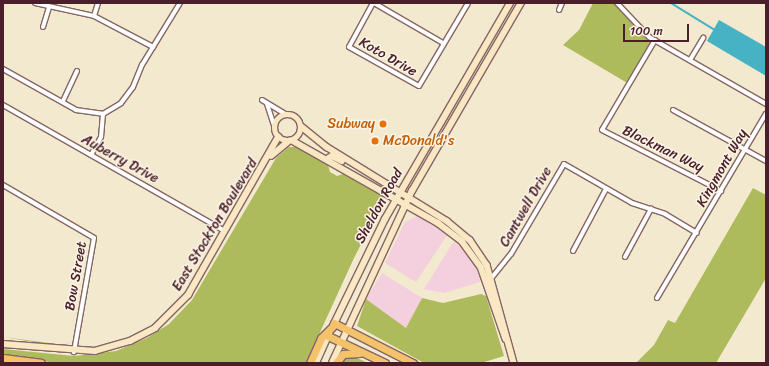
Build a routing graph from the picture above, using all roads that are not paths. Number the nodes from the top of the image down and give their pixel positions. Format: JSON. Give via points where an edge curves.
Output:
{"nodes":[{"id":1,"x":35,"y":3,"type":"edge"},
{"id":2,"x":98,"y":3,"type":"edge"},
{"id":3,"x":180,"y":3,"type":"edge"},
{"id":4,"x":373,"y":3,"type":"edge"},
{"id":5,"x":468,"y":3,"type":"edge"},
{"id":6,"x":510,"y":3,"type":"edge"},
{"id":7,"x":521,"y":3,"type":"edge"},
{"id":8,"x":562,"y":3,"type":"edge"},
{"id":9,"x":616,"y":3,"type":"edge"},
{"id":10,"x":49,"y":7,"type":"junction"},
{"id":11,"x":559,"y":10,"type":"dead end"},
{"id":12,"x":94,"y":16,"type":"junction"},
{"id":13,"x":44,"y":27,"type":"dead end"},
{"id":14,"x":703,"y":38,"type":"dead end"},
{"id":15,"x":655,"y":40,"type":"junction"},
{"id":16,"x":443,"y":43,"type":"junction"},
{"id":17,"x":153,"y":47,"type":"junction"},
{"id":18,"x":690,"y":60,"type":"junction"},
{"id":19,"x":3,"y":69,"type":"edge"},
{"id":20,"x":77,"y":72,"type":"dead end"},
{"id":21,"x":262,"y":100,"type":"dead end"},
{"id":22,"x":63,"y":101,"type":"junction"},
{"id":23,"x":266,"y":104,"type":"junction"},
{"id":24,"x":766,"y":104,"type":"edge"},
{"id":25,"x":3,"y":105,"type":"edge"},
{"id":26,"x":673,"y":110,"type":"dead end"},
{"id":27,"x":104,"y":114,"type":"junction"},
{"id":28,"x":766,"y":114,"type":"edge"},
{"id":29,"x":287,"y":115,"type":"junction"},
{"id":30,"x":302,"y":127,"type":"junction"},
{"id":31,"x":275,"y":129,"type":"junction"},
{"id":32,"x":278,"y":137,"type":"junction"},
{"id":33,"x":291,"y":141,"type":"junction"},
{"id":34,"x":745,"y":149,"type":"junction"},
{"id":35,"x":91,"y":156,"type":"junction"},
{"id":36,"x":270,"y":157,"type":"junction"},
{"id":37,"x":327,"y":159,"type":"junction"},
{"id":38,"x":766,"y":161,"type":"edge"},
{"id":39,"x":371,"y":174,"type":"junction"},
{"id":40,"x":3,"y":185,"type":"edge"},
{"id":41,"x":606,"y":189,"type":"junction"},
{"id":42,"x":721,"y":191,"type":"junction"},
{"id":43,"x":400,"y":192,"type":"junction"},
{"id":44,"x":409,"y":197,"type":"junction"},
{"id":45,"x":396,"y":199,"type":"junction"},
{"id":46,"x":405,"y":205,"type":"junction"},
{"id":47,"x":651,"y":209,"type":"junction"},
{"id":48,"x":226,"y":232,"type":"junction"},
{"id":49,"x":697,"y":233,"type":"junction"},
{"id":50,"x":573,"y":251,"type":"dead end"},
{"id":51,"x":625,"y":257,"type":"dead end"},
{"id":52,"x":492,"y":279,"type":"junction"},
{"id":53,"x":486,"y":283,"type":"junction"},
{"id":54,"x":657,"y":298,"type":"dead end"},
{"id":55,"x":333,"y":325,"type":"junction"},
{"id":56,"x":346,"y":330,"type":"junction"},
{"id":57,"x":328,"y":336,"type":"junction"},
{"id":58,"x":506,"y":339,"type":"junction"},
{"id":59,"x":341,"y":343,"type":"junction"},
{"id":60,"x":3,"y":344,"type":"edge"},
{"id":61,"x":74,"y":352,"type":"junction"},
{"id":62,"x":367,"y":355,"type":"junction"},
{"id":63,"x":3,"y":358,"type":"edge"},
{"id":64,"x":41,"y":363,"type":"edge"},
{"id":65,"x":310,"y":363,"type":"edge"},
{"id":66,"x":316,"y":363,"type":"edge"},
{"id":67,"x":332,"y":363,"type":"edge"},
{"id":68,"x":336,"y":363,"type":"edge"},
{"id":69,"x":385,"y":363,"type":"edge"},
{"id":70,"x":413,"y":363,"type":"edge"},
{"id":71,"x":514,"y":363,"type":"edge"}],
"edges":[{"from":1,"to":10,"type":"street"},
{"from":2,"to":12,"type":"street"},
{"from":3,"to":17,"type":"street"},
{"from":4,"to":16,"type":"street"},
{"from":4,"to":16,"type":"street","name":"Koto Drive","via":[[349,47],[414,85],[422,83]]},
{"from":5,"to":16,"type":"street","name":"Koto Drive"},
{"from":6,"to":43,"type":"street","name":"Sheldon Road"},
{"from":7,"to":44,"type":"street","name":"Sheldon Road"},
{"from":8,"to":11,"type":"street"},
{"from":9,"to":15,"type":"street","via":[[634,25]]},
{"from":10,"to":12,"type":"street"},
{"from":10,"to":13,"type":"street"},
{"from":12,"to":17,"type":"street"},
{"from":14,"to":18,"type":"street"},
{"from":15,"to":18,"type":"street"},
{"from":15,"to":42,"type":"street","name":"Blackman Way","via":[[602,130]]},
{"from":17,"to":27,"type":"street","via":[[133,87],[121,103]]},
{"from":18,"to":24,"type":"street"},
{"from":19,"to":22,"type":"street"},
{"from":20,"to":22,"type":"street"},
{"from":21,"to":23,"type":"street"},
{"from":22,"to":27,"type":"street","via":[[76,110]]},
{"from":23,"to":29,"type":"street"},
{"from":23,"to":31,"type":"street"},
{"from":25,"to":35,"type":"street","name":"Auberry Drive"},
{"from":26,"to":34,"type":"street"},
{"from":27,"to":35,"type":"street","via":[[101,137]]},
{"from":28,"to":34,"type":"street","name":"Kingmont Way"},
{"from":29,"to":30,"type":"street","via":[[295,117]]},
{"from":29,"to":31,"type":"street","via":[[279,118]]},
{"from":30,"to":33,"type":"street"},
{"from":30,"to":39,"type":"street"},
{"from":31,"to":32,"type":"street"},
{"from":32,"to":33,"type":"street"},
{"from":32,"to":36,"type":"street","name":"East Stockton Boulevard"},
{"from":33,"to":36,"type":"street","name":"East Stockton Boulevard"},
{"from":33,"to":37,"type":"street"},
{"from":34,"to":38,"type":"street"},
{"from":34,"to":42,"type":"street","name":"Kingmont Way"},
{"from":35,"to":48,"type":"street","name":"Auberry Drive"},
{"from":36,"to":48,"type":"street","name":"East Stockton Boulevard"},
{"from":37,"to":39,"type":"street","via":[[334,156]]},
{"from":37,"to":45,"type":"street"},
{"from":39,"to":43,"type":"street"},
{"from":40,"to":61,"type":"street","name":"Bow Street","via":[[94,238]]},
{"from":41,"to":47,"type":"street","name":"Cantwell Drive"},
{"from":41,"to":50,"type":"street"},
{"from":41,"to":52,"type":"street","name":"Cantwell Drive","via":[[564,164],[512,254]]},
{"from":42,"to":49,"type":"street","name":"Kingmont Way"},
{"from":43,"to":44,"type":"street"},
{"from":43,"to":45,"type":"street","name":"Sheldon Road"},
{"from":44,"to":46,"type":"street","name":"Sheldon Road"},
{"from":44,"to":52,"type":"street","via":[[470,240]]},
{"from":45,"to":46,"type":"street"},
{"from":45,"to":55,"type":"street","name":"Sheldon Road"},
{"from":46,"to":53,"type":"street","via":[[462,241],[476,258]]},
{"from":46,"to":56,"type":"street","name":"Sheldon Road"},
{"from":47,"to":49,"type":"street","name":"Cantwell Drive"},
{"from":47,"to":51,"type":"street"},
{"from":48,"to":61,"type":"street","name":"East Stockton Boulevard","via":[[188,295],[168,318],[125,343]]},
{"from":49,"to":54,"type":"street","name":"Kingmont Way"},
{"from":52,"to":53,"type":"street","name":"Cantwell Drive"},
{"from":52,"to":58,"type":"street"},
{"from":53,"to":58,"type":"street"},
{"from":55,"to":56,"type":"highway"},
{"from":55,"to":57,"type":"street","name":"Sheldon Road"},
{"from":55,"to":65,"type":"highway","via":[[321,338]]},
{"from":56,"to":59,"type":"street","name":"Sheldon Road"},
{"from":56,"to":70,"type":"highway"},
{"from":57,"to":59,"type":"highway"},
{"from":57,"to":66,"type":"street","name":"Sheldon Road"},
{"from":58,"to":71,"type":"street"},
{"from":59,"to":62,"type":"highway"},
{"from":59,"to":67,"type":"street","name":"Sheldon Road"},
{"from":60,"to":61,"type":"street","name":"East Stockton Boulevard"},
{"from":62,"to":68,"type":"highway","via":[[348,352]]},
{"from":62,"to":69,"type":"highway"},
{"from":63,"to":64,"type":"highway"}]}
